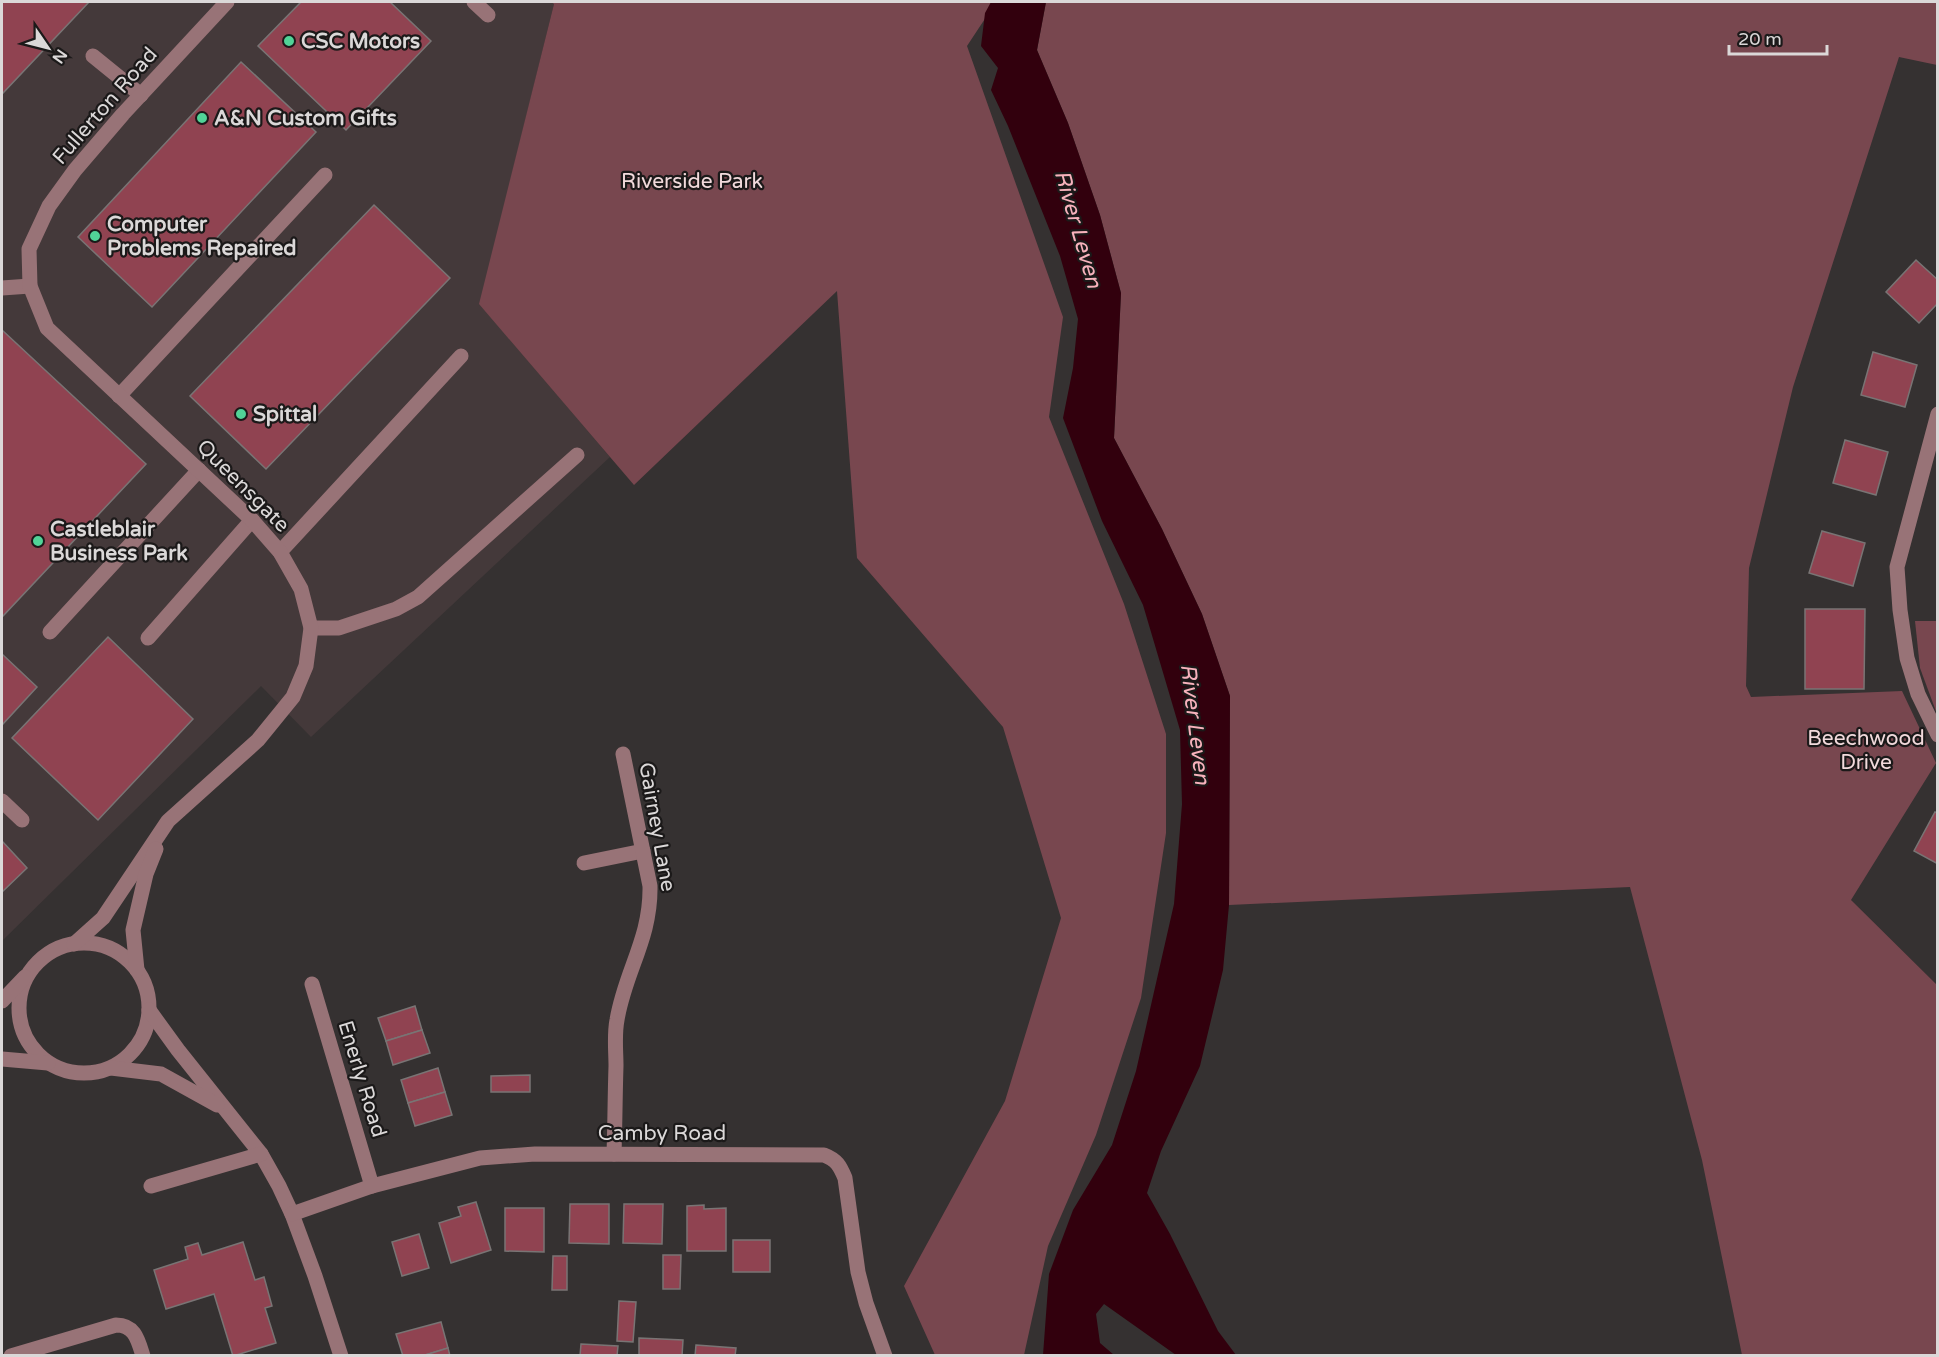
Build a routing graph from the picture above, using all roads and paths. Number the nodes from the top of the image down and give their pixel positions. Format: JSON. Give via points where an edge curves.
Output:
{"nodes":[{"id":1,"x":227,"y":2,"type":"edge"},
{"id":2,"x":474,"y":2,"type":"edge"},
{"id":3,"x":488,"y":15,"type":"dead end"},
{"id":4,"x":93,"y":56,"type":"dead end"},
{"id":5,"x":141,"y":94,"type":"junction"},
{"id":6,"x":325,"y":175,"type":"dead end"},
{"id":7,"x":29,"y":249,"type":"joint"},
{"id":8,"x":30,"y":286,"type":"junction"},
{"id":9,"x":2,"y":288,"type":"edge"},
{"id":10,"x":461,"y":356,"type":"dead end"},
{"id":11,"x":119,"y":396,"type":"junction"},
{"id":12,"x":1938,"y":414,"type":"edge"},
{"id":13,"x":578,"y":455,"type":"dead end"},
{"id":14,"x":199,"y":470,"type":"junction"},
{"id":15,"x":252,"y":520,"type":"junction"},
{"id":16,"x":280,"y":552,"type":"junction"},
{"id":17,"x":311,"y":628,"type":"junction"},
{"id":18,"x":50,"y":632,"type":"dead end"},
{"id":19,"x":148,"y":638,"type":"dead end"},
{"id":20,"x":1938,"y":735,"type":"edge"},
{"id":21,"x":623,"y":754,"type":"dead end"},
{"id":22,"x":2,"y":801,"type":"edge"},
{"id":23,"x":22,"y":820,"type":"dead end"},
{"id":24,"x":168,"y":821,"type":"junction"},
{"id":25,"x":643,"y":851,"type":"junction"},
{"id":26,"x":584,"y":863,"type":"dead end"},
{"id":27,"x":74,"y":944,"type":"junction"},
{"id":28,"x":137,"y":970,"type":"junction"},
{"id":29,"x":29,"y":974,"type":"junction"},
{"id":30,"x":312,"y":984,"type":"dead end"},
{"id":31,"x":2,"y":1001,"type":"edge"},
{"id":32,"x":149,"y":1010,"type":"junction"},
{"id":33,"x":2,"y":1059,"type":"edge"},
{"id":34,"x":48,"y":1063,"type":"junction"},
{"id":35,"x":111,"y":1068,"type":"junction"},
{"id":36,"x":225,"y":1109,"type":"junction"},
{"id":37,"x":261,"y":1154,"type":"junction"},
{"id":38,"x":614,"y":1155,"type":"junction"},
{"id":39,"x":151,"y":1186,"type":"dead end"},
{"id":40,"x":372,"y":1186,"type":"junction"},
{"id":41,"x":292,"y":1214,"type":"junction"},
{"id":42,"x":11,"y":1356,"type":"edge"},
{"id":43,"x":143,"y":1356,"type":"edge"},
{"id":44,"x":341,"y":1356,"type":"edge"},
{"id":45,"x":885,"y":1356,"type":"edge"}],
"edges":[{"from":1,"to":5,"type":"street","name":"Fullerton Road"},
{"from":2,"to":3,"type":"street"},
{"from":4,"to":5,"type":"street"},
{"from":5,"to":7,"type":"street","name":"Fullerton Road","via":[[75,170],[49,206]]},
{"from":6,"to":11,"type":"street"},
{"from":7,"to":8,"type":"street","name":"Queensgate"},
{"from":8,"to":9,"type":"street"},
{"from":8,"to":11,"type":"street","name":"Queensgate","via":[[47,328]]},
{"from":10,"to":16,"type":"street"},
{"from":11,"to":14,"type":"street","name":"Queensgate"},
{"from":12,"to":20,"type":"street","via":[[1897,567],[1908,658],[1918,694]]},
{"from":13,"to":17,"type":"street","via":[[417,597],[396,609],[339,628]]},
{"from":14,"to":15,"type":"street","name":"Queensgate"},
{"from":14,"to":18,"type":"street"},
{"from":15,"to":16,"type":"street","name":"Queensgate"},
{"from":15,"to":19,"type":"street"},
{"from":16,"to":17,"type":"street","name":"Queensgate","via":[[301,589]]},
{"from":17,"to":24,"type":"street","name":"Queensgate","via":[[306,666],[293,697],[258,740]]},
{"from":21,"to":25,"type":"street","name":"Gairney Lane"},
{"from":22,"to":23,"type":"street"},
{"from":24,"to":27,"type":"street","name":"Queensgate","via":[[103,918]]},
{"from":24,"to":28,"type":"street","name":"Queensgate","via":[[138,903],[133,930]]},
{"from":25,"to":26,"type":"street"},
{"from":25,"to":38,"type":"street","name":"Gairney Lane","via":[[650,886],[649,918],[616,1023]]},
{"from":27,"to":28,"type":"street","name":"Queensgate","via":[[107,947]]},
{"from":27,"to":29,"type":"street","name":"Queensgate","via":[[56,949]]},
{"from":28,"to":32,"type":"street","name":"Queensgate","via":[[147,989]]},
{"from":29,"to":31,"type":"street","name":"Queensgate"},
{"from":29,"to":34,"type":"street","name":"Queensgate","via":[[21,991],[23,1031],[32,1048]]},
{"from":30,"to":40,"type":"street","name":"Enerly Road"},
{"from":32,"to":35,"type":"street","name":"Queensgate","via":[[138,1044]]},
{"from":32,"to":36,"type":"street"},
{"from":33,"to":34,"type":"street","name":"Queensgate"},
{"from":34,"to":35,"type":"street","name":"Queensgate","via":[[69,1072]]},
{"from":35,"to":36,"type":"street","via":[[161,1074]]},
{"from":36,"to":37,"type":"street"},
{"from":37,"to":39,"type":"street"},
{"from":37,"to":41,"type":"street"},
{"from":38,"to":40,"type":"street","name":"Camby Road","via":[[480,1158]]},
{"from":38,"to":45,"type":"street","name":"Camby Road","via":[[833,1158],[845,1178],[858,1272]]},
{"from":40,"to":41,"type":"street","name":"Camby Road"},
{"from":41,"to":44,"type":"street"},
{"from":42,"to":43,"type":"street","via":[[125,1325],[137,1337]]}]}
